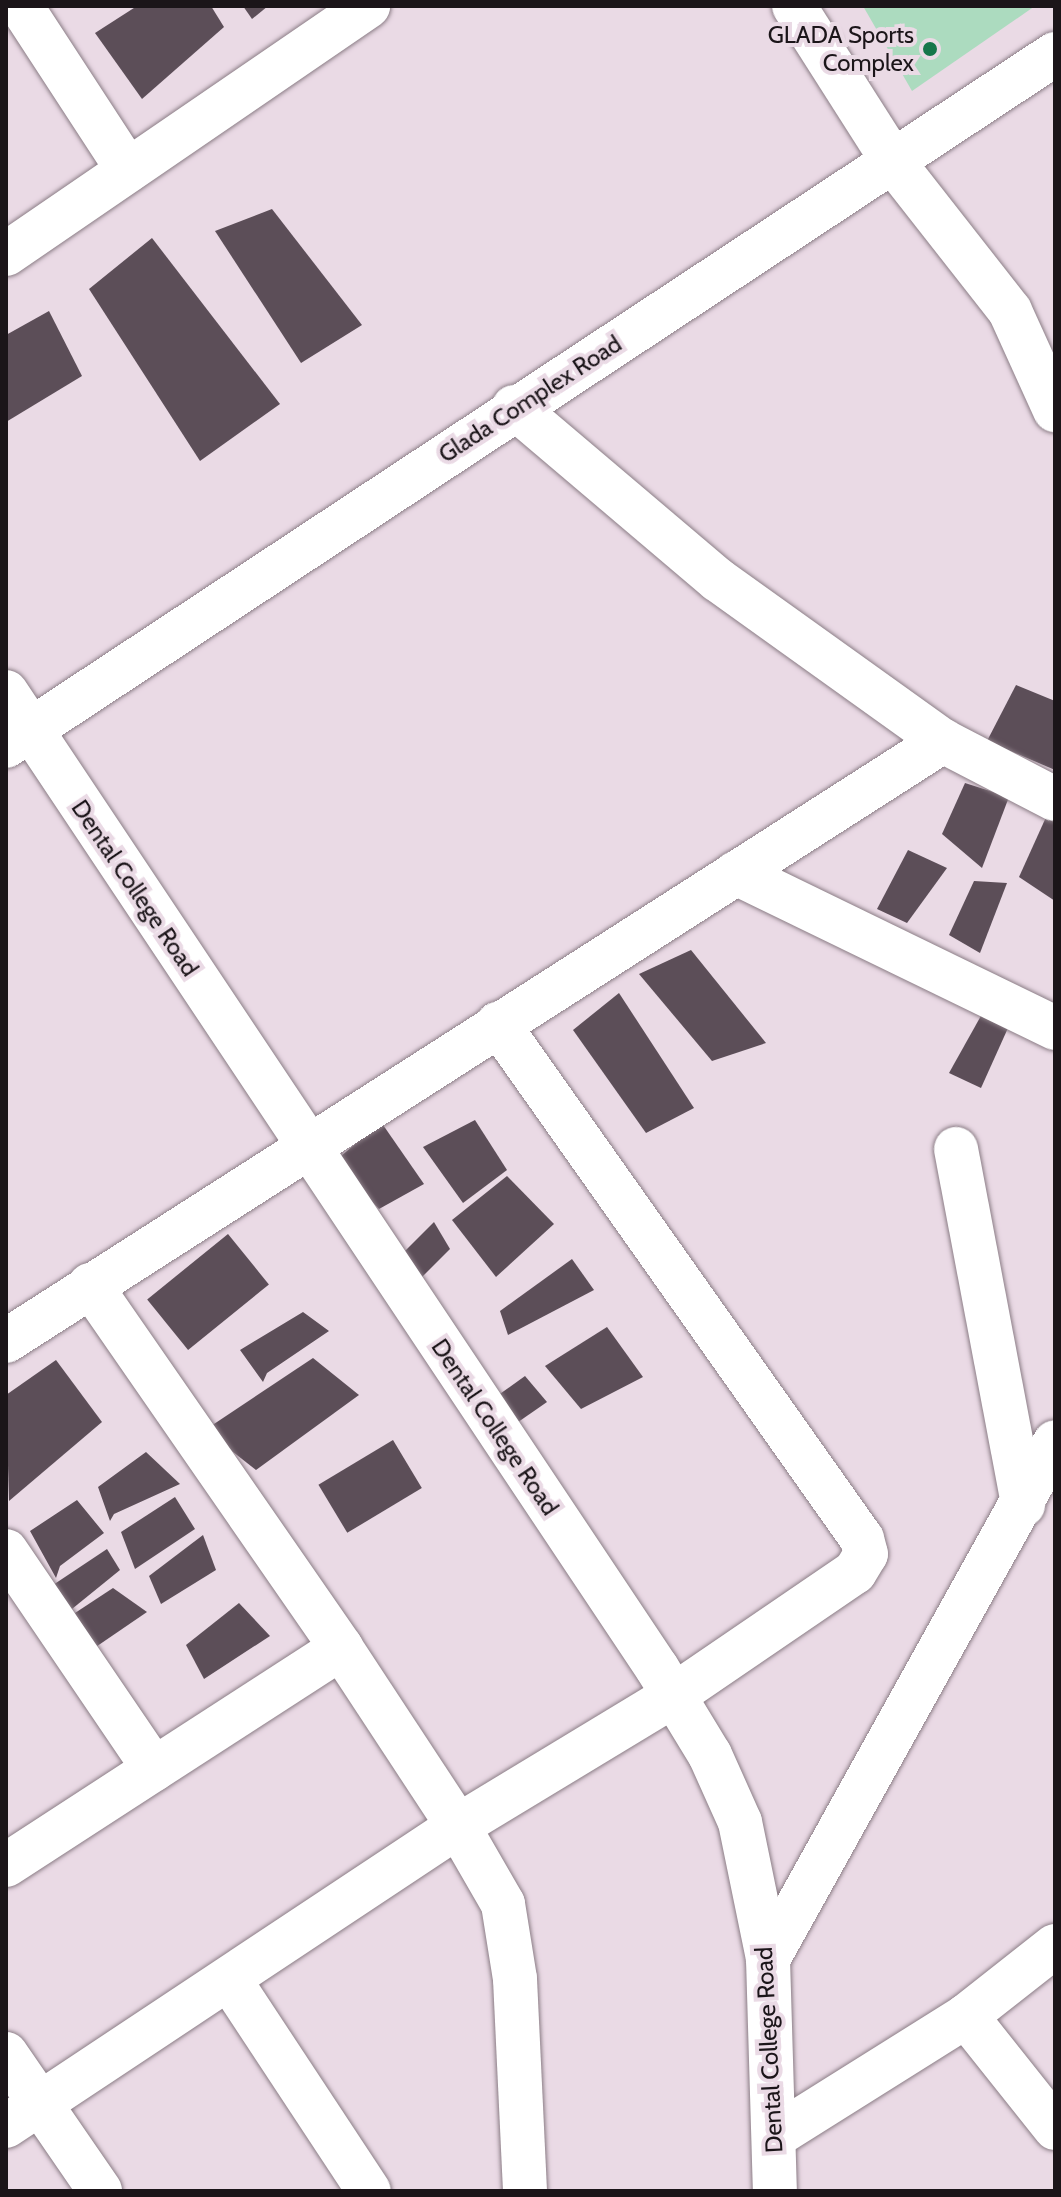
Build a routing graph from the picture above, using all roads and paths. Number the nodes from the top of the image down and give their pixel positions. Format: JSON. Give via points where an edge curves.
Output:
{"nodes":[{"id":1,"x":21,"y":6,"type":"edge"},
{"id":2,"x":368,"y":6,"type":"edge"},
{"id":3,"x":794,"y":6,"type":"edge"},
{"id":4,"x":1055,"y":54,"type":"edge"},
{"id":5,"x":894,"y":163,"type":"junction"},
{"id":6,"x":128,"y":170,"type":"junction"},
{"id":7,"x":6,"y":254,"type":"edge"},
{"id":8,"x":1010,"y":311,"type":"junction"},
{"id":9,"x":1055,"y":333,"type":"edge"},
{"id":10,"x":514,"y":407,"type":"junction"},
{"id":11,"x":1055,"y":410,"type":"edge"},
{"id":12,"x":6,"y":692,"type":"edge"},
{"id":13,"x":18,"y":738,"type":"edge"},
{"id":14,"x":943,"y":741,"type":"junction"},
{"id":15,"x":1055,"y":799,"type":"edge"},
{"id":16,"x":736,"y":873,"type":"junction"},
{"id":17,"x":498,"y":1024,"type":"junction"},
{"id":18,"x":1055,"y":1028,"type":"edge"},
{"id":19,"x":306,"y":1146,"type":"junction"},
{"id":20,"x":956,"y":1149,"type":"dead end"},
{"id":21,"x":90,"y":1285,"type":"junction"},
{"id":22,"x":6,"y":1341,"type":"edge"},
{"id":23,"x":1055,"y":1442,"type":"edge"},
{"id":24,"x":1039,"y":1512,"type":"edge"},
{"id":25,"x":6,"y":1551,"type":"edge"},
{"id":26,"x":22,"y":1610,"type":"edge"},
{"id":27,"x":341,"y":1648,"type":"junction"},
{"id":28,"x":673,"y":1696,"type":"junction"},
{"id":29,"x":154,"y":1769,"type":"junction"},
{"id":30,"x":458,"y":1826,"type":"junction"},
{"id":31,"x":6,"y":1865,"type":"edge"},
{"id":32,"x":1055,"y":1946,"type":"edge"},
{"id":33,"x":768,"y":1959,"type":"junction"},
{"id":34,"x":229,"y":1979,"type":"junction"},
{"id":35,"x":966,"y":2016,"type":"junction"},
{"id":36,"x":6,"y":2054,"type":"edge"},
{"id":37,"x":22,"y":2116,"type":"edge"},
{"id":38,"x":1055,"y":2128,"type":"edge"},
{"id":39,"x":775,"y":2136,"type":"junction"},
{"id":40,"x":100,"y":2191,"type":"edge"},
{"id":41,"x":369,"y":2191,"type":"edge"},
{"id":42,"x":525,"y":2191,"type":"edge"},
{"id":43,"x":775,"y":2191,"type":"edge"}],
"edges":[{"from":1,"to":6,"type":"street"},
{"from":2,"to":6,"type":"street"},
{"from":3,"to":5,"type":"street"},
{"from":4,"to":5,"type":"street","name":"Glada Complex Road"},
{"from":5,"to":8,"type":"street"},
{"from":5,"to":10,"type":"street","name":"Glada Complex Road"},
{"from":6,"to":7,"type":"street"},
{"from":8,"to":9,"type":"street"},
{"from":8,"to":11,"type":"street"},
{"from":10,"to":13,"type":"street","name":"Glada Complex Road"},
{"from":10,"to":14,"type":"street","via":[[718,580]]},
{"from":12,"to":13,"type":"street","name":"Dental College Road"},
{"from":13,"to":19,"type":"street","name":"Dental College Road"},
{"from":14,"to":15,"type":"street"},
{"from":14,"to":16,"type":"street"},
{"from":16,"to":17,"type":"street"},
{"from":16,"to":18,"type":"street"},
{"from":17,"to":19,"type":"street"},
{"from":17,"to":28,"type":"street","via":[[853,1526],[866,1554],[855,1572]]},
{"from":19,"to":21,"type":"street"},
{"from":19,"to":28,"type":"street","name":"Dental College Road"},
{"from":20,"to":24,"type":"street"},
{"from":21,"to":22,"type":"street"},
{"from":21,"to":27,"type":"street"},
{"from":23,"to":24,"type":"street"},
{"from":24,"to":33,"type":"street"},
{"from":25,"to":26,"type":"street"},
{"from":26,"to":29,"type":"street"},
{"from":27,"to":29,"type":"street"},
{"from":27,"to":30,"type":"street"},
{"from":28,"to":30,"type":"street"},
{"from":28,"to":33,"type":"street","name":"Dental College Road","via":[[710,1755],[740,1822]]},
{"from":29,"to":31,"type":"street"},
{"from":30,"to":34,"type":"street"},
{"from":30,"to":42,"type":"street","via":[[503,1904],[515,1979]]},
{"from":32,"to":35,"type":"street"},
{"from":33,"to":39,"type":"street","name":"Dental College Road"},
{"from":34,"to":37,"type":"street"},
{"from":34,"to":41,"type":"street"},
{"from":35,"to":38,"type":"street"},
{"from":35,"to":39,"type":"street"},
{"from":36,"to":37,"type":"street"},
{"from":37,"to":40,"type":"street"},
{"from":39,"to":43,"type":"street","name":"Dental College Road"}]}
